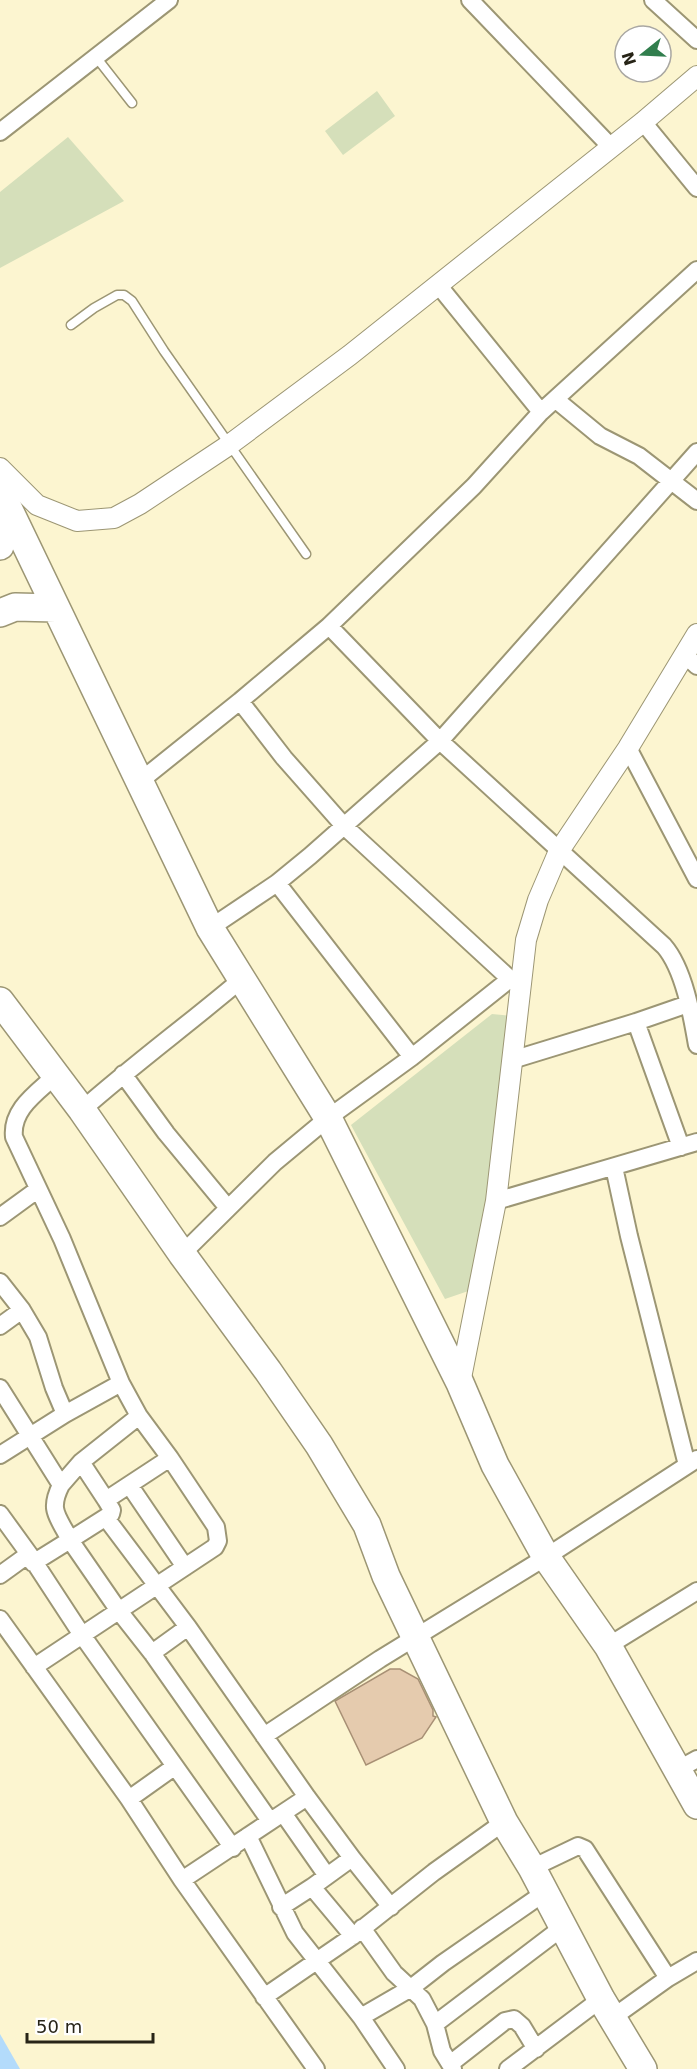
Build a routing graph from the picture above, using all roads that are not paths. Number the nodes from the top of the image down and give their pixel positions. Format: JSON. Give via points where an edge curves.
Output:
{"nodes":[{"id":1,"x":169,"y":0,"type":"edge"},
{"id":2,"x":470,"y":0,"type":"edge"},
{"id":3,"x":653,"y":0,"type":"edge"},
{"id":4,"x":697,"y":40,"type":"edge"},
{"id":5,"x":96,"y":57,"type":"junction"},
{"id":6,"x":697,"y":76,"type":"edge"},
{"id":7,"x":132,"y":104,"type":"dead end"},
{"id":8,"x":643,"y":122,"type":"junction"},
{"id":9,"x":0,"y":132,"type":"edge"},
{"id":10,"x":611,"y":147,"type":"junction"},
{"id":11,"x":697,"y":188,"type":"edge"},
{"id":12,"x":697,"y":270,"type":"edge"},
{"id":13,"x":439,"y":286,"type":"junction"},
{"id":14,"x":71,"y":325,"type":"dead end"},
{"id":15,"x":555,"y":399,"type":"junction"},
{"id":16,"x":541,"y":412,"type":"junction"},
{"id":17,"x":229,"y":445,"type":"junction"},
{"id":18,"x":697,"y":452,"type":"edge"},
{"id":19,"x":0,"y":468,"type":"edge"},
{"id":20,"x":671,"y":480,"type":"junction"},
{"id":21,"x":3,"y":497,"type":"edge"},
{"id":22,"x":697,"y":501,"type":"edge"},
{"id":23,"x":0,"y":546,"type":"edge"},
{"id":24,"x":306,"y":554,"type":"dead end"},
{"id":25,"x":56,"y":608,"type":"junction"},
{"id":26,"x":0,"y":613,"type":"edge"},
{"id":27,"x":329,"y":626,"type":"junction"},
{"id":28,"x":697,"y":634,"type":"edge"},
{"id":29,"x":691,"y":661,"type":"edge"},
{"id":30,"x":240,"y":701,"type":"junction"},
{"id":31,"x":440,"y":741,"type":"junction"},
{"id":32,"x":628,"y":748,"type":"junction"},
{"id":33,"x":139,"y":782,"type":"junction"},
{"id":34,"x":344,"y":826,"type":"junction"},
{"id":35,"x":559,"y":851,"type":"junction"},
{"id":36,"x":695,"y":871,"type":"edge"},
{"id":37,"x":277,"y":883,"type":"junction"},
{"id":38,"x":210,"y":928,"type":"junction"},
{"id":39,"x":243,"y":978,"type":"junction"},
{"id":40,"x":515,"y":982,"type":"junction"},
{"id":41,"x":0,"y":1001,"type":"edge"},
{"id":42,"x":688,"y":1004,"type":"junction"},
{"id":43,"x":636,"y":1022,"type":"junction"},
{"id":44,"x":697,"y":1045,"type":"edge"},
{"id":45,"x":412,"y":1057,"type":"junction"},
{"id":46,"x":512,"y":1060,"type":"junction"},
{"id":47,"x":123,"y":1074,"type":"junction"},
{"id":48,"x":56,"y":1075,"type":"junction"},
{"id":49,"x":82,"y":1110,"type":"junction"},
{"id":50,"x":328,"y":1118,"type":"junction"},
{"id":51,"x":689,"y":1145,"type":"edge"},
{"id":52,"x":614,"y":1167,"type":"junction"},
{"id":53,"x":37,"y":1190,"type":"junction"},
{"id":54,"x":496,"y":1201,"type":"junction"},
{"id":55,"x":228,"y":1208,"type":"junction"},
{"id":56,"x":0,"y":1216,"type":"edge"},
{"id":57,"x":182,"y":1254,"type":"junction"},
{"id":58,"x":0,"y":1282,"type":"edge"},
{"id":59,"x":22,"y":1310,"type":"junction"},
{"id":60,"x":0,"y":1326,"type":"edge"},
{"id":61,"x":121,"y":1383,"type":"junction"},
{"id":62,"x":460,"y":1383,"type":"junction"},
{"id":63,"x":0,"y":1388,"type":"edge"},
{"id":64,"x":64,"y":1414,"type":"junction"},
{"id":65,"x":139,"y":1416,"type":"junction"},
{"id":66,"x":30,"y":1435,"type":"junction"},
{"id":67,"x":0,"y":1455,"type":"edge"},
{"id":68,"x":170,"y":1458,"type":"junction"},
{"id":69,"x":81,"y":1462,"type":"junction"},
{"id":70,"x":692,"y":1462,"type":"edge"},
{"id":71,"x":62,"y":1485,"type":"junction"},
{"id":72,"x":130,"y":1486,"type":"junction"},
{"id":73,"x":106,"y":1500,"type":"junction"},
{"id":74,"x":0,"y":1514,"type":"edge"},
{"id":75,"x":106,"y":1518,"type":"junction"},
{"id":76,"x":70,"y":1539,"type":"junction"},
{"id":77,"x":546,"y":1557,"type":"junction"},
{"id":78,"x":31,"y":1558,"type":"junction"},
{"id":79,"x":185,"y":1567,"type":"junction"},
{"id":80,"x":0,"y":1575,"type":"edge"},
{"id":81,"x":155,"y":1586,"type":"junction"},
{"id":82,"x":697,"y":1591,"type":"edge"},
{"id":83,"x":119,"y":1611,"type":"junction"},
{"id":84,"x":0,"y":1619,"type":"edge"},
{"id":85,"x":188,"y":1627,"type":"junction"},
{"id":86,"x":82,"y":1635,"type":"junction"},
{"id":87,"x":416,"y":1639,"type":"junction"},
{"id":88,"x":608,"y":1646,"type":"junction"},
{"id":89,"x":152,"y":1653,"type":"junction"},
{"id":90,"x":34,"y":1667,"type":"junction"},
{"id":91,"x":264,"y":1736,"type":"junction"},
{"id":92,"x":687,"y":1764,"type":"edge"},
{"id":93,"x":174,"y":1767,"type":"junction"},
{"id":94,"x":307,"y":1797,"type":"junction"},
{"id":95,"x":129,"y":1799,"type":"junction"},
{"id":96,"x":697,"y":1805,"type":"edge"},
{"id":97,"x":277,"y":1817,"type":"junction"},
{"id":98,"x":504,"y":1822,"type":"junction"},
{"id":99,"x":248,"y":1836,"type":"junction"},
{"id":100,"x":232,"y":1848,"type":"junction"},
{"id":101,"x":352,"y":1858,"type":"junction"},
{"id":102,"x":532,"y":1868,"type":"junction"},
{"id":103,"x":327,"y":1876,"type":"junction"},
{"id":104,"x":182,"y":1880,"type":"junction"},
{"id":105,"x":312,"y":1887,"type":"junction"},
{"id":106,"x":544,"y":1893,"type":"junction"},
{"id":107,"x":281,"y":1907,"type":"junction"},
{"id":108,"x":391,"y":1907,"type":"junction"},
{"id":109,"x":563,"y":1927,"type":"junction"},
{"id":110,"x":357,"y":1932,"type":"junction"},
{"id":111,"x":316,"y":1961,"type":"junction"},
{"id":112,"x":697,"y":1961,"type":"edge"},
{"id":113,"x":668,"y":1978,"type":"junction"},
{"id":114,"x":411,"y":1988,"type":"junction"},
{"id":115,"x":264,"y":1997,"type":"junction"},
{"id":116,"x":607,"y":2008,"type":"junction"},
{"id":117,"x":361,"y":2017,"type":"junction"},
{"id":118,"x":435,"y":2024,"type":"junction"},
{"id":119,"x":536,"y":2049,"type":"junction"},
{"id":120,"x":452,"y":2066,"type":"edge"},
{"id":121,"x":316,"y":2069,"type":"edge"},
{"id":122,"x":396,"y":2069,"type":"edge"},
{"id":123,"x":508,"y":2069,"type":"edge"},
{"id":124,"x":643,"y":2069,"type":"edge"}],
"edges":[{"from":1,"to":5,"type":"street"},
{"from":2,"to":10,"type":"street"},
{"from":3,"to":4,"type":"street"},
{"from":5,"to":7,"type":"lane"},
{"from":5,"to":9,"type":"street"},
{"from":6,"to":8,"type":"street"},
{"from":8,"to":10,"type":"street"},
{"from":8,"to":11,"type":"street"},
{"from":10,"to":13,"type":"street"},
{"from":12,"to":15,"type":"street"},
{"from":13,"to":16,"type":"street"},
{"from":13,"to":17,"type":"street"},
{"from":14,"to":17,"type":"lane","via":[[117,295],[132,301]]},
{"from":15,"to":16,"type":"street"},
{"from":15,"to":20,"type":"street","via":[[600,436],[639,456]]},
{"from":16,"to":27,"type":"street","via":[[474,486]]},
{"from":17,"to":19,"type":"street","via":[[114,518],[77,521],[37,505]]},
{"from":17,"to":24,"type":"lane"},
{"from":18,"to":20,"type":"street"},
{"from":20,"to":22,"type":"street"},
{"from":20,"to":31,"type":"street"},
{"from":21,"to":23,"type":"highway"},
{"from":21,"to":25,"type":"highway"},
{"from":25,"to":26,"type":"highway","via":[[15,606]]},
{"from":25,"to":33,"type":"highway"},
{"from":27,"to":30,"type":"street"},
{"from":27,"to":31,"type":"street"},
{"from":28,"to":29,"type":"street"},
{"from":29,"to":32,"type":"street"},
{"from":30,"to":33,"type":"street"},
{"from":30,"to":34,"type":"street"},
{"from":31,"to":34,"type":"street"},
{"from":31,"to":35,"type":"street"},
{"from":32,"to":35,"type":"street"},
{"from":32,"to":36,"type":"street"},
{"from":33,"to":38,"type":"highway"},
{"from":34,"to":37,"type":"street"},
{"from":34,"to":40,"type":"street"},
{"from":35,"to":40,"type":"street","via":[[538,900]]},
{"from":35,"to":42,"type":"street","via":[[669,952]]},
{"from":37,"to":38,"type":"street"},
{"from":37,"to":45,"type":"street"},
{"from":38,"to":39,"type":"highway"},
{"from":39,"to":47,"type":"street"},
{"from":39,"to":50,"type":"highway"},
{"from":40,"to":45,"type":"street"},
{"from":40,"to":46,"type":"street"},
{"from":41,"to":48,"type":"highway"},
{"from":42,"to":43,"type":"street"},
{"from":42,"to":44,"type":"street"},
{"from":43,"to":46,"type":"street"},
{"from":43,"to":51,"type":"street"},
{"from":45,"to":50,"type":"street"},
{"from":46,"to":54,"type":"street"},
{"from":47,"to":49,"type":"street"},
{"from":47,"to":55,"type":"street"},
{"from":48,"to":49,"type":"highway"},
{"from":48,"to":53,"type":"street","via":[[22,1107],[13,1125],[14,1137]]},
{"from":49,"to":57,"type":"highway"},
{"from":50,"to":55,"type":"street"},
{"from":50,"to":62,"type":"highway"},
{"from":51,"to":52,"type":"street"},
{"from":52,"to":54,"type":"street"},
{"from":52,"to":70,"type":"street","via":[[631,1247]]},
{"from":53,"to":56,"type":"street"},
{"from":53,"to":61,"type":"street","via":[[62,1239]]},
{"from":54,"to":62,"type":"street"},
{"from":55,"to":57,"type":"street"},
{"from":57,"to":87,"type":"highway","via":[[300,1417],[368,1525],[386,1576]]},
{"from":58,"to":59,"type":"street"},
{"from":59,"to":60,"type":"street"},
{"from":59,"to":64,"type":"street","via":[[44,1350]]},
{"from":61,"to":64,"type":"street"},
{"from":61,"to":65,"type":"street"},
{"from":62,"to":77,"type":"highway","via":[[495,1465]]},
{"from":63,"to":66,"type":"street"},
{"from":64,"to":66,"type":"street"},
{"from":65,"to":68,"type":"street"},
{"from":65,"to":69,"type":"street"},
{"from":66,"to":67,"type":"street"},
{"from":66,"to":71,"type":"street"},
{"from":68,"to":72,"type":"street"},
{"from":68,"to":79,"type":"street","via":[[218,1534],[215,1547]]},
{"from":69,"to":71,"type":"street"},
{"from":69,"to":73,"type":"street"},
{"from":70,"to":77,"type":"street"},
{"from":71,"to":76,"type":"street","via":[[54,1507]]},
{"from":72,"to":73,"type":"street"},
{"from":72,"to":79,"type":"street"},
{"from":73,"to":75,"type":"street","via":[[112,1513]]},
{"from":74,"to":78,"type":"street"},
{"from":75,"to":76,"type":"street"},
{"from":75,"to":81,"type":"street"},
{"from":76,"to":78,"type":"street"},
{"from":76,"to":83,"type":"street"},
{"from":77,"to":87,"type":"street"},
{"from":77,"to":88,"type":"highway"},
{"from":78,"to":80,"type":"street"},
{"from":78,"to":86,"type":"street"},
{"from":79,"to":81,"type":"street"},
{"from":81,"to":83,"type":"street"},
{"from":81,"to":85,"type":"street"},
{"from":82,"to":88,"type":"street"},
{"from":83,"to":86,"type":"street"},
{"from":83,"to":89,"type":"street"},
{"from":84,"to":90,"type":"street"},
{"from":85,"to":89,"type":"street"},
{"from":85,"to":91,"type":"street"},
{"from":86,"to":90,"type":"street"},
{"from":86,"to":93,"type":"street"},
{"from":87,"to":91,"type":"street"},
{"from":87,"to":98,"type":"highway"},
{"from":88,"to":92,"type":"highway"},
{"from":89,"to":97,"type":"street"},
{"from":90,"to":95,"type":"street"},
{"from":91,"to":94,"type":"street"},
{"from":92,"to":96,"type":"highway"},
{"from":93,"to":95,"type":"street"},
{"from":93,"to":100,"type":"street"},
{"from":94,"to":97,"type":"street"},
{"from":94,"to":101,"type":"street"},
{"from":95,"to":104,"type":"street"},
{"from":97,"to":99,"type":"street"},
{"from":97,"to":103,"type":"street"},
{"from":98,"to":102,"type":"highway"},
{"from":98,"to":108,"type":"street"},
{"from":99,"to":100,"type":"street"},
{"from":99,"to":107,"type":"street"},
{"from":100,"to":104,"type":"street"},
{"from":101,"to":103,"type":"street"},
{"from":101,"to":108,"type":"street"},
{"from":102,"to":106,"type":"highway"},
{"from":102,"to":113,"type":"street","via":[[578,1846],[585,1849]]},
{"from":103,"to":105,"type":"street"},
{"from":104,"to":115,"type":"street"},
{"from":105,"to":107,"type":"street"},
{"from":105,"to":110,"type":"street"},
{"from":106,"to":109,"type":"highway"},
{"from":106,"to":114,"type":"street"},
{"from":107,"to":111,"type":"street"},
{"from":108,"to":110,"type":"street"},
{"from":109,"to":116,"type":"highway"},
{"from":109,"to":118,"type":"street"},
{"from":110,"to":111,"type":"street"},
{"from":110,"to":114,"type":"street"},
{"from":111,"to":115,"type":"street"},
{"from":111,"to":117,"type":"street"},
{"from":112,"to":113,"type":"street"},
{"from":113,"to":116,"type":"street"},
{"from":114,"to":117,"type":"street"},
{"from":114,"to":118,"type":"street","via":[[422,1999]]},
{"from":115,"to":121,"type":"street"},
{"from":116,"to":119,"type":"street"},
{"from":116,"to":124,"type":"highway"},
{"from":117,"to":122,"type":"street"},
{"from":118,"to":120,"type":"street","via":[[440,2045]]},
{"from":119,"to":120,"type":"street","via":[[522,2026],[511,2019]]},
{"from":119,"to":123,"type":"street"}]}
